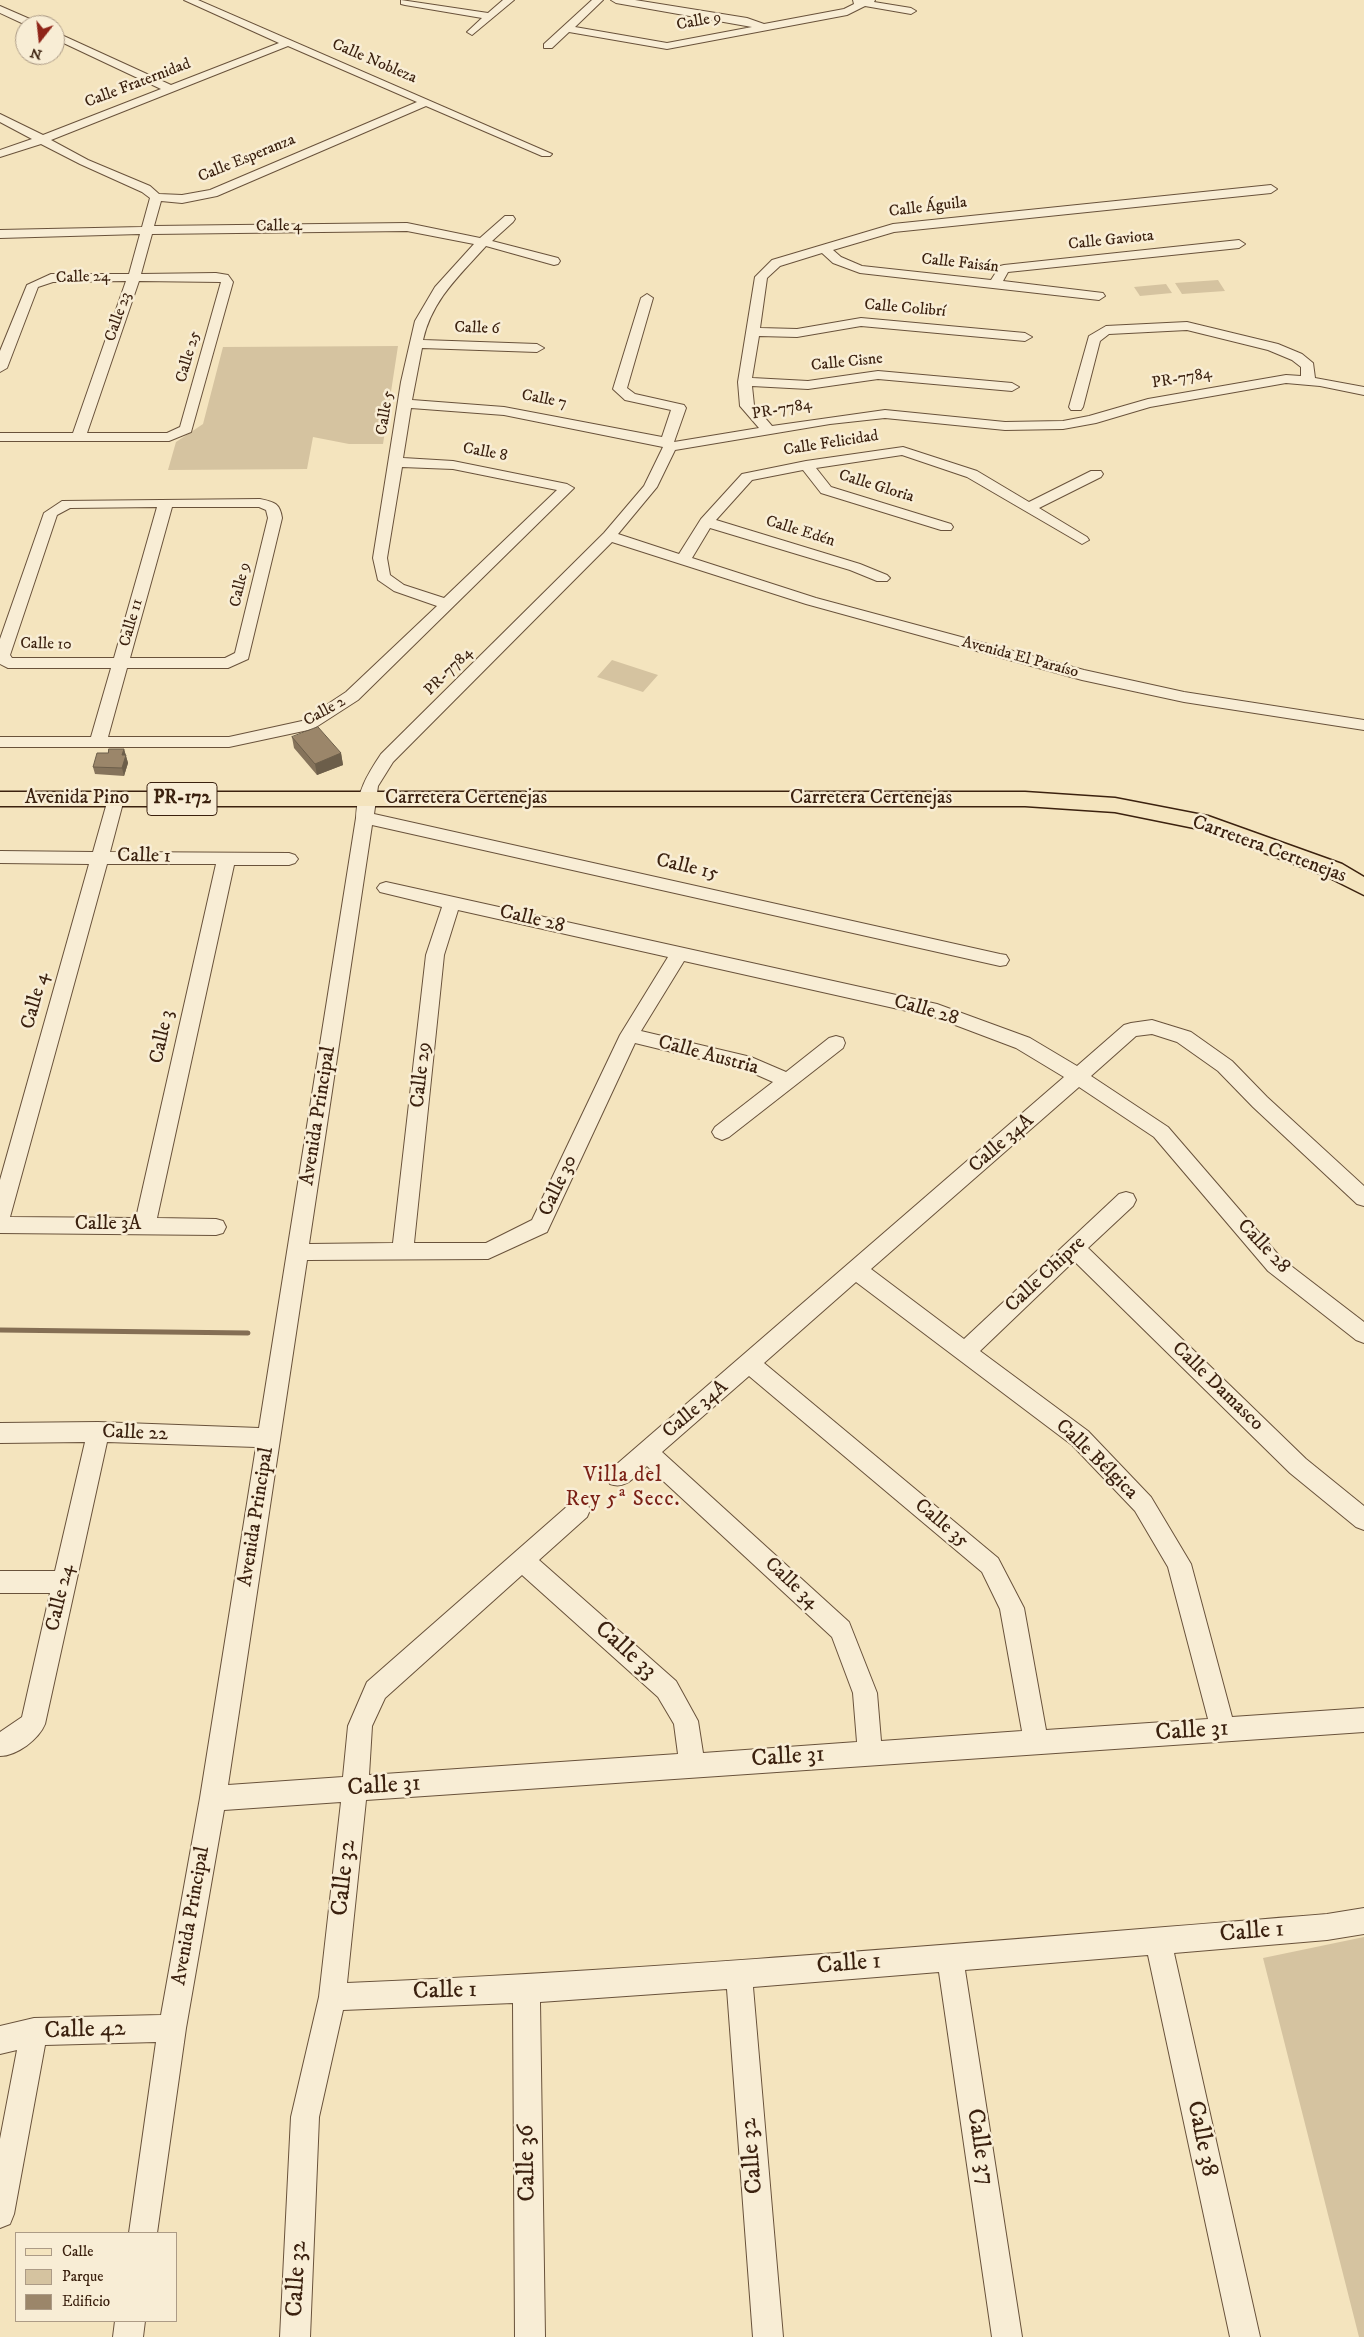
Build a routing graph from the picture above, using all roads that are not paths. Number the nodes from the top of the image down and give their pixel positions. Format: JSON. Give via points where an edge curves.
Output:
{"nodes":[{"id":1,"x":189,"y":0,"type":"edge"},
{"id":2,"x":508,"y":0,"type":"edge"},
{"id":3,"x":598,"y":0,"type":"edge"},
{"id":4,"x":616,"y":0,"type":"edge"},
{"id":5,"x":842,"y":0,"type":"edge"},
{"id":6,"x":405,"y":2,"type":"dead end"},
{"id":7,"x":867,"y":2,"type":"edge"},
{"id":8,"x":0,"y":8,"type":"edge"},
{"id":9,"x":911,"y":11,"type":"dead end"},
{"id":10,"x":15,"y":15,"type":"edge"},
{"id":11,"x":490,"y":16,"type":"junction"},
{"id":12,"x":764,"y":27,"type":"junction"},
{"id":13,"x":567,"y":30,"type":"junction"},
{"id":14,"x":472,"y":32,"type":"dead end"},
{"id":15,"x":65,"y":39,"type":"edge"},
{"id":16,"x":287,"y":43,"type":"junction"},
{"id":17,"x":548,"y":46,"type":"dead end"},
{"id":18,"x":171,"y":89,"type":"junction"},
{"id":19,"x":427,"y":102,"type":"junction"},
{"id":20,"x":0,"y":117,"type":"edge"},
{"id":21,"x":43,"y":139,"type":"junction"},
{"id":22,"x":0,"y":154,"type":"edge"},
{"id":23,"x":546,"y":154,"type":"dead end"},
{"id":24,"x":1271,"y":189,"type":"dead end"},
{"id":25,"x":156,"y":197,"type":"junction"},
{"id":26,"x":510,"y":219,"type":"dead end"},
{"id":27,"x":146,"y":230,"type":"junction"},
{"id":28,"x":0,"y":234,"type":"edge"},
{"id":29,"x":482,"y":242,"type":"junction"},
{"id":30,"x":1239,"y":244,"type":"dead end"},
{"id":31,"x":824,"y":248,"type":"junction"},
{"id":32,"x":554,"y":261,"type":"dead end"},
{"id":33,"x":134,"y":276,"type":"junction"},
{"id":34,"x":995,"y":284,"type":"junction"},
{"id":35,"x":1099,"y":296,"type":"dead end"},
{"id":36,"x":647,"y":298,"type":"dead end"},
{"id":37,"x":753,"y":332,"type":"junction"},
{"id":38,"x":1025,"y":337,"type":"dead end"},
{"id":39,"x":416,"y":344,"type":"junction"},
{"id":40,"x":538,"y":348,"type":"dead end"},
{"id":41,"x":0,"y":368,"type":"edge"},
{"id":42,"x":1308,"y":381,"type":"junction"},
{"id":43,"x":745,"y":382,"type":"junction"},
{"id":44,"x":1012,"y":387,"type":"dead end"},
{"id":45,"x":1364,"y":391,"type":"edge"},
{"id":46,"x":406,"y":404,"type":"junction"},
{"id":47,"x":1076,"y":407,"type":"dead end"},
{"id":48,"x":770,"y":430,"type":"junction"},
{"id":49,"x":79,"y":436,"type":"junction"},
{"id":50,"x":0,"y":437,"type":"edge"},
{"id":51,"x":668,"y":444,"type":"junction"},
{"id":52,"x":395,"y":462,"type":"junction"},
{"id":53,"x":806,"y":465,"type":"junction"},
{"id":54,"x":1096,"y":474,"type":"dead end"},
{"id":55,"x":567,"y":488,"type":"joint"},
{"id":56,"x":166,"y":503,"type":"junction"},
{"id":57,"x":1029,"y":508,"type":"junction"},
{"id":58,"x":706,"y":522,"type":"junction"},
{"id":59,"x":946,"y":527,"type":"dead end"},
{"id":60,"x":610,"y":536,"type":"junction"},
{"id":61,"x":1082,"y":540,"type":"dead end"},
{"id":62,"x":683,"y":560,"type":"junction"},
{"id":63,"x":882,"y":578,"type":"dead end"},
{"id":64,"x":447,"y":604,"type":"junction"},
{"id":65,"x":120,"y":664,"type":"junction"},
{"id":66,"x":1364,"y":726,"type":"edge"},
{"id":67,"x":0,"y":742,"type":"edge"},
{"id":68,"x":98,"y":742,"type":"junction"},
{"id":69,"x":0,"y":799,"type":"edge"},
{"id":70,"x":116,"y":799,"type":"junction"},
{"id":71,"x":364,"y":808,"type":"junction"},
{"id":72,"x":0,"y":856,"type":"edge"},
{"id":73,"x":100,"y":857,"type":"junction"},
{"id":74,"x":226,"y":859,"type":"junction"},
{"id":75,"x":289,"y":859,"type":"dead end"},
{"id":76,"x":1364,"y":887,"type":"edge"},
{"id":77,"x":386,"y":888,"type":"dead end"},
{"id":78,"x":452,"y":902,"type":"junction"},
{"id":79,"x":679,"y":954,"type":"junction"},
{"id":80,"x":1000,"y":960,"type":"dead end"},
{"id":81,"x":629,"y":1035,"type":"junction"},
{"id":82,"x":836,"y":1043,"type":"dead end"},
{"id":83,"x":1079,"y":1077,"type":"junction"},
{"id":84,"x":786,"y":1080,"type":"junction"},
{"id":85,"x":722,"y":1132,"type":"dead end"},
{"id":86,"x":1364,"y":1198,"type":"edge"},
{"id":87,"x":1126,"y":1200,"type":"dead end"},
{"id":88,"x":0,"y":1216,"type":"edge"},
{"id":89,"x":0,"y":1225,"type":"edge"},
{"id":90,"x":145,"y":1225,"type":"junction"},
{"id":91,"x":216,"y":1227,"type":"dead end"},
{"id":92,"x":1074,"y":1249,"type":"junction"},
{"id":93,"x":403,"y":1250,"type":"junction"},
{"id":94,"x":298,"y":1252,"type":"junction"},
{"id":95,"x":856,"y":1270,"type":"junction"},
{"id":96,"x":1364,"y":1334,"type":"edge"},
{"id":97,"x":965,"y":1350,"type":"junction"},
{"id":98,"x":750,"y":1364,"type":"junction"},
{"id":99,"x":98,"y":1432,"type":"junction"},
{"id":100,"x":0,"y":1433,"type":"edge"},
{"id":101,"x":269,"y":1438,"type":"junction"},
{"id":102,"x":647,"y":1452,"type":"junction"},
{"id":103,"x":618,"y":1477,"type":"dead end"},
{"id":104,"x":579,"y":1510,"type":"dead end"},
{"id":105,"x":1364,"y":1520,"type":"edge"},
{"id":106,"x":522,"y":1560,"type":"junction"},
{"id":107,"x":0,"y":1582,"type":"edge"},
{"id":108,"x":65,"y":1582,"type":"junction"},
{"id":109,"x":1364,"y":1720,"type":"edge"},
{"id":110,"x":1223,"y":1730,"type":"junction"},
{"id":111,"x":1036,"y":1742,"type":"junction"},
{"id":112,"x":0,"y":1744,"type":"edge"},
{"id":113,"x":870,"y":1753,"type":"junction"},
{"id":114,"x":692,"y":1765,"type":"junction"},
{"id":115,"x":356,"y":1789,"type":"junction"},
{"id":116,"x":213,"y":1798,"type":"junction"},
{"id":117,"x":1364,"y":1921,"type":"edge"},
{"id":118,"x":1158,"y":1940,"type":"junction"},
{"id":119,"x":950,"y":1957,"type":"junction"},
{"id":120,"x":738,"y":1974,"type":"junction"},
{"id":121,"x":526,"y":1989,"type":"junction"},
{"id":122,"x":332,"y":1997,"type":"junction"},
{"id":123,"x":172,"y":2028,"type":"junction"},
{"id":124,"x":34,"y":2032,"type":"junction"},
{"id":125,"x":0,"y":2040,"type":"edge"},
{"id":126,"x":0,"y":2214,"type":"edge"},
{"id":127,"x":143,"y":2232,"type":"edge"},
{"id":128,"x":130,"y":2322,"type":"edge"},
{"id":129,"x":128,"y":2337,"type":"edge"},
{"id":130,"x":295,"y":2337,"type":"edge"},
{"id":131,"x":530,"y":2337,"type":"edge"},
{"id":132,"x":768,"y":2337,"type":"edge"},
{"id":133,"x":1007,"y":2337,"type":"edge"},
{"id":134,"x":1245,"y":2337,"type":"edge"}],
"edges":[{"from":1,"to":16,"type":"street","name":"Calle Nobleza"},
{"from":2,"to":11,"type":"street"},
{"from":3,"to":13,"type":"street"},
{"from":4,"to":12,"type":"street","via":[[747,21]]},
{"from":5,"to":7,"type":"street"},
{"from":6,"to":11,"type":"street"},
{"from":7,"to":9,"type":"street"},
{"from":7,"to":12,"type":"street","name":"Calle 9","via":[[847,12]]},
{"from":8,"to":10,"type":"street"},
{"from":11,"to":14,"type":"street"},
{"from":12,"to":13,"type":"street","name":"Calle 9","via":[[667,46]]},
{"from":13,"to":17,"type":"street"},
{"from":15,"to":18,"type":"street"},
{"from":16,"to":18,"type":"street","name":"Calle Fraternidad"},
{"from":16,"to":19,"type":"street","name":"Calle Nobleza"},
{"from":18,"to":21,"type":"street","name":"Calle Fraternidad"},
{"from":19,"to":23,"type":"street","name":"Calle Nobleza"},
{"from":19,"to":25,"type":"street","name":"Calle Esperanza","via":[[213,193],[182,199]]},
{"from":20,"to":21,"type":"street","name":"Calle Esperanza"},
{"from":21,"to":22,"type":"street","name":"Calle Fraternidad"},
{"from":21,"to":25,"type":"street","name":"Calle Esperanza","via":[[84,162],[146,189]]},
{"from":24,"to":31,"type":"street","name":"Calle Águila","via":[[893,228]]},
{"from":25,"to":27,"type":"street","name":"Calle 23"},
{"from":26,"to":29,"type":"street","name":"Calle 5"},
{"from":27,"to":28,"type":"street","name":"Calle 4"},
{"from":27,"to":29,"type":"street","name":"Calle 4","via":[[407,227]]},
{"from":27,"to":33,"type":"street","name":"Calle 23"},
{"from":29,"to":32,"type":"street","name":"Calle 4"},
{"from":29,"to":39,"type":"street","name":"Calle 5","via":[[439,290],[422,321]]},
{"from":30,"to":34,"type":"street","name":"Calle Gaviota","via":[[1004,269]]},
{"from":31,"to":34,"type":"street","name":"Calle Faisán","via":[[837,260],[860,269]]},
{"from":31,"to":37,"type":"street","name":"Calle Águila","via":[[776,263],[761,277]]},
{"from":33,"to":41,"type":"street","name":"Calle 24","via":[[51,278],[32,285]]},
{"from":33,"to":49,"type":"street","name":"Calle 23"},
{"from":33,"to":49,"type":"street","name":"Calle 25","via":[[216,277],[227,282],[186,429],[169,436]]},
{"from":34,"to":35,"type":"street","name":"Calle Faisán"},
{"from":36,"to":51,"type":"street","via":[[620,389],[630,397],[679,408]]},
{"from":37,"to":38,"type":"street","name":"Calle Colibrí","via":[[798,333],[861,322]]},
{"from":37,"to":43,"type":"street","name":"Calle Águila"},
{"from":39,"to":40,"type":"street","name":"Calle 6"},
{"from":39,"to":46,"type":"street","name":"Calle 5"},
{"from":42,"to":45,"type":"street","name":"PR-7784","number":"PR-7784"},
{"from":42,"to":47,"type":"street","via":[[1308,366],[1297,356],[1273,347],[1187,326],[1121,328],[1106,330],[1094,339]]},
{"from":42,"to":48,"type":"street","name":"PR-7784","number":"PR-7784","via":[[1286,379],[1148,402],[1091,420],[1062,425],[1005,426],[885,414]]},
{"from":43,"to":44,"type":"street","name":"Calle Cisne","via":[[808,385],[878,375]]},
{"from":43,"to":48,"type":"street","name":"Calle Águila","via":[[747,406]]},
{"from":46,"to":51,"type":"street","name":"Calle 7","via":[[504,411]]},
{"from":46,"to":52,"type":"street","name":"Calle 5"},
{"from":48,"to":51,"type":"street","name":"PR-7784","number":"PR-7784"},
{"from":49,"to":50,"type":"street"},
{"from":51,"to":60,"type":"street","name":"PR-7784","number":"PR-7784","via":[[650,487]]},
{"from":52,"to":55,"type":"street","name":"Calle 8","via":[[453,465]]},
{"from":52,"to":64,"type":"street","name":"Calle 5","via":[[380,558],[384,577],[399,588]]},
{"from":53,"to":57,"type":"street","name":"Calle Felicidad","via":[[903,451],[972,474]]},
{"from":53,"to":58,"type":"street","name":"Calle Felicidad","via":[[747,477]]},
{"from":53,"to":59,"type":"street","name":"Calle Gloria","via":[[826,490]]},
{"from":54,"to":57,"type":"street"},
{"from":55,"to":64,"type":"street","name":"Calle 2"},
{"from":56,"to":65,"type":"street","name":"Calle 11"},
{"from":56,"to":65,"type":"street","name":"Calle 9","via":[[260,503],[273,507],[275,518],[242,656],[228,663]]},
{"from":56,"to":65,"type":"street","name":"Calle 10","via":[[67,504],[51,513],[2,656],[8,662]]},
{"from":57,"to":61,"type":"street","name":"Calle Felicidad"},
{"from":58,"to":62,"type":"street","name":"Calle Felicidad"},
{"from":58,"to":63,"type":"street","name":"Calle Edén"},
{"from":60,"to":62,"type":"street"},
{"from":60,"to":71,"type":"street","name":"PR-7784","number":"PR-7784","via":[[387,758],[367,790]]},
{"from":62,"to":66,"type":"street","name":"Avenida El Paraíso","via":[[811,601],[1082,675],[1184,697]]},
{"from":64,"to":68,"type":"street","name":"Calle 2","via":[[352,696],[307,725],[229,742]]},
{"from":65,"to":68,"type":"street","name":"Calle 11"},
{"from":67,"to":68,"type":"street","name":"Calle 2"},
{"from":69,"to":70,"type":"main road","name":"Avenida Pino","number":"PR-172"},
{"from":70,"to":71,"type":"main road","name":"Avenida Pino","number":"PR-172"},
{"from":70,"to":73,"type":"street","name":"Calle 4"},
{"from":71,"to":76,"type":"main road","name":"Carretera Certenejas","number":"PR-172","via":[[1025,799],[1115,805],[1208,823],[1334,870]]},
{"from":71,"to":80,"type":"street","name":"Calle 15"},
{"from":71,"to":94,"type":"street","name":"Avenida Principal","number":"PR-7784"},
{"from":72,"to":73,"type":"street","name":"Calle 1"},
{"from":73,"to":74,"type":"street","name":"Calle 1"},
{"from":73,"to":88,"type":"street","name":"Calle 4"},
{"from":74,"to":75,"type":"street","name":"Calle 1"},
{"from":74,"to":90,"type":"street","name":"Calle 3"},
{"from":77,"to":78,"type":"street","name":"Calle 28"},
{"from":78,"to":79,"type":"street","name":"Calle 28"},
{"from":78,"to":93,"type":"street","name":"Calle 29","via":[[435,955]]},
{"from":79,"to":81,"type":"street","name":"Calle 30"},
{"from":79,"to":83,"type":"street","name":"Calle 28","via":[[937,1011],[1022,1043]]},
{"from":81,"to":84,"type":"street","name":"Calle Austria","via":[[751,1064]]},
{"from":81,"to":93,"type":"street","name":"Calle 30","via":[[540,1226],[488,1251]]},
{"from":82,"to":84,"type":"street"},
{"from":83,"to":86,"type":"street","name":"Calle 34A","via":[[1131,1030],[1152,1027],[1184,1037],[1225,1066]]},
{"from":83,"to":95,"type":"street","name":"Calle 34A"},
{"from":83,"to":96,"type":"street","name":"Calle 28","via":[[1161,1132],[1275,1265]]},
{"from":84,"to":85,"type":"street"},
{"from":87,"to":92,"type":"street","name":"Calle Chipre"},
{"from":89,"to":90,"type":"street","name":"Calle 3A"},
{"from":90,"to":91,"type":"street","name":"Calle 3A"},
{"from":92,"to":97,"type":"street","name":"Calle Chipre"},
{"from":92,"to":105,"type":"street","name":"Calle Damasco","via":[[1298,1466]]},
{"from":93,"to":94,"type":"street","name":"Calle 30"},
{"from":94,"to":101,"type":"street","name":"Avenida Principal","number":"PR-7784"},
{"from":95,"to":97,"type":"street","name":"Calle Bélgica"},
{"from":95,"to":98,"type":"street","name":"Calle 34A"},
{"from":97,"to":110,"type":"street","name":"Calle Bélgica","via":[[1080,1438],[1142,1504],[1179,1564]]},
{"from":98,"to":102,"type":"street","name":"Calle 34A"},
{"from":98,"to":111,"type":"street","name":"Calle 35","via":[[990,1565],[1012,1608]]},
{"from":99,"to":100,"type":"street","name":"Calle 22"},
{"from":99,"to":101,"type":"street","name":"Calle 22"},
{"from":99,"to":108,"type":"street","name":"Calle 24"},
{"from":101,"to":116,"type":"street","name":"Avenida Principal","number":"PR-7784"},
{"from":102,"to":103,"type":"street","name":"Calle 34A"},
{"from":102,"to":113,"type":"street","name":"Calle 34","via":[[841,1630],[865,1693]]},
{"from":104,"to":106,"type":"street","name":"Calle 32"},
{"from":106,"to":114,"type":"street","name":"Calle 33","via":[[667,1689],[686,1722]]},
{"from":106,"to":115,"type":"street","name":"Calle 32","via":[[376,1690],[360,1726]]},
{"from":107,"to":108,"type":"street"},
{"from":108,"to":112,"type":"street","name":"Calle 24","via":[[33,1724],[6,1744]]},
{"from":109,"to":110,"type":"street","name":"Calle 31"},
{"from":110,"to":111,"type":"street","name":"Calle 31"},
{"from":111,"to":113,"type":"street","name":"Calle 31"},
{"from":113,"to":114,"type":"street","name":"Calle 31"},
{"from":114,"to":115,"type":"street","name":"Calle 31"},
{"from":115,"to":116,"type":"street","name":"Calle 31"},
{"from":115,"to":122,"type":"street","name":"Calle 32"},
{"from":116,"to":123,"type":"street","name":"Avenida Principal","number":"PR-7784"},
{"from":117,"to":118,"type":"street","name":"Calle 1","via":[[1327,1927]]},
{"from":118,"to":119,"type":"street","name":"Calle 1"},
{"from":118,"to":134,"type":"street","name":"Calle 38"},
{"from":119,"to":120,"type":"street","name":"Calle 1"},
{"from":119,"to":133,"type":"street","name":"Calle 37"},
{"from":120,"to":121,"type":"street","name":"Calle 1"},
{"from":120,"to":132,"type":"street","name":"Calle 32"},
{"from":121,"to":122,"type":"street","name":"Calle 1"},
{"from":121,"to":131,"type":"street","name":"Calle 36"},
{"from":122,"to":130,"type":"street","name":"Calle 32","via":[[306,2117]]},
{"from":123,"to":124,"type":"street","name":"Calle 42"},
{"from":123,"to":127,"type":"street","name":"Avenida Principal","number":"PR-7784"},
{"from":124,"to":125,"type":"street","name":"Calle 42"},
{"from":124,"to":126,"type":"street"},
{"from":128,"to":129,"type":"street"}]}
